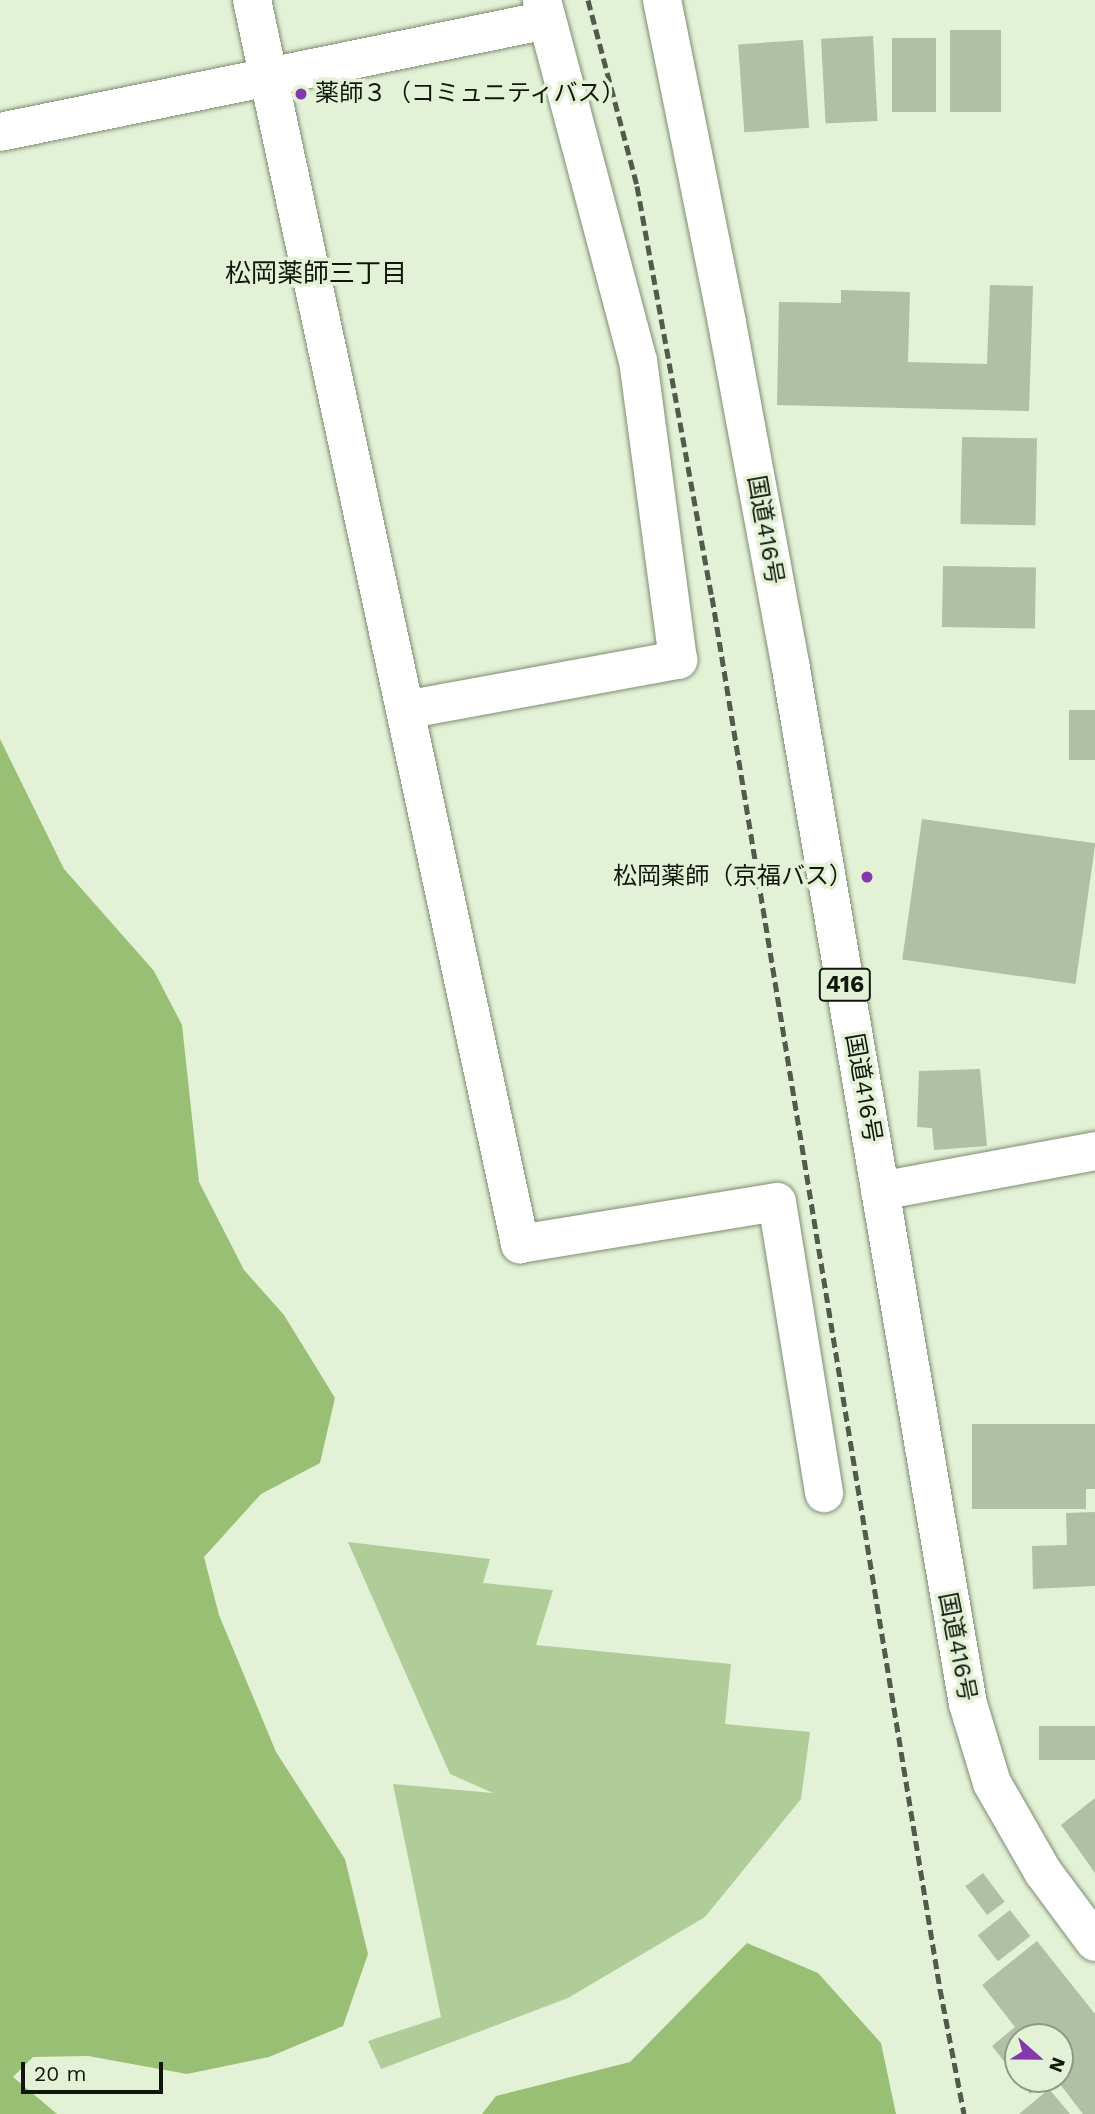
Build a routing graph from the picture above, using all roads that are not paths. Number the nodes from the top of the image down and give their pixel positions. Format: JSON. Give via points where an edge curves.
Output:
{"nodes":[{"id":1,"x":252,"y":0,"type":"edge"},
{"id":2,"x":662,"y":0,"type":"edge"},
{"id":3,"x":545,"y":10,"type":"edge"},
{"id":4,"x":267,"y":75,"type":"junction"},
{"id":5,"x":0,"y":132,"type":"edge"},
{"id":6,"x":405,"y":710,"type":"junction"},
{"id":7,"x":1095,"y":1152,"type":"edge"},
{"id":8,"x":880,"y":1191,"type":"junction"},
{"id":9,"x":824,"y":1493,"type":"dead end"},
{"id":10,"x":1095,"y":1942,"type":"edge"}],
"edges":[{"from":1,"to":4,"type":"main road"},
{"from":2,"to":8,"type":"main road","name":"国道416号","number":"416","via":[[790,663]]},
{"from":3,"to":4,"type":"main road"},
{"from":3,"to":6,"type":"main road","via":[[638,361],[678,660]]},
{"from":4,"to":5,"type":"main road"},
{"from":4,"to":6,"type":"main road"},
{"from":6,"to":9,"type":"main road","via":[[520,1244],[777,1202]]},
{"from":7,"to":8,"type":"main road"},
{"from":8,"to":10,"type":"main road","name":"国道416号","number":"416","via":[[968,1704],[992,1783],[1043,1872]]}]}
